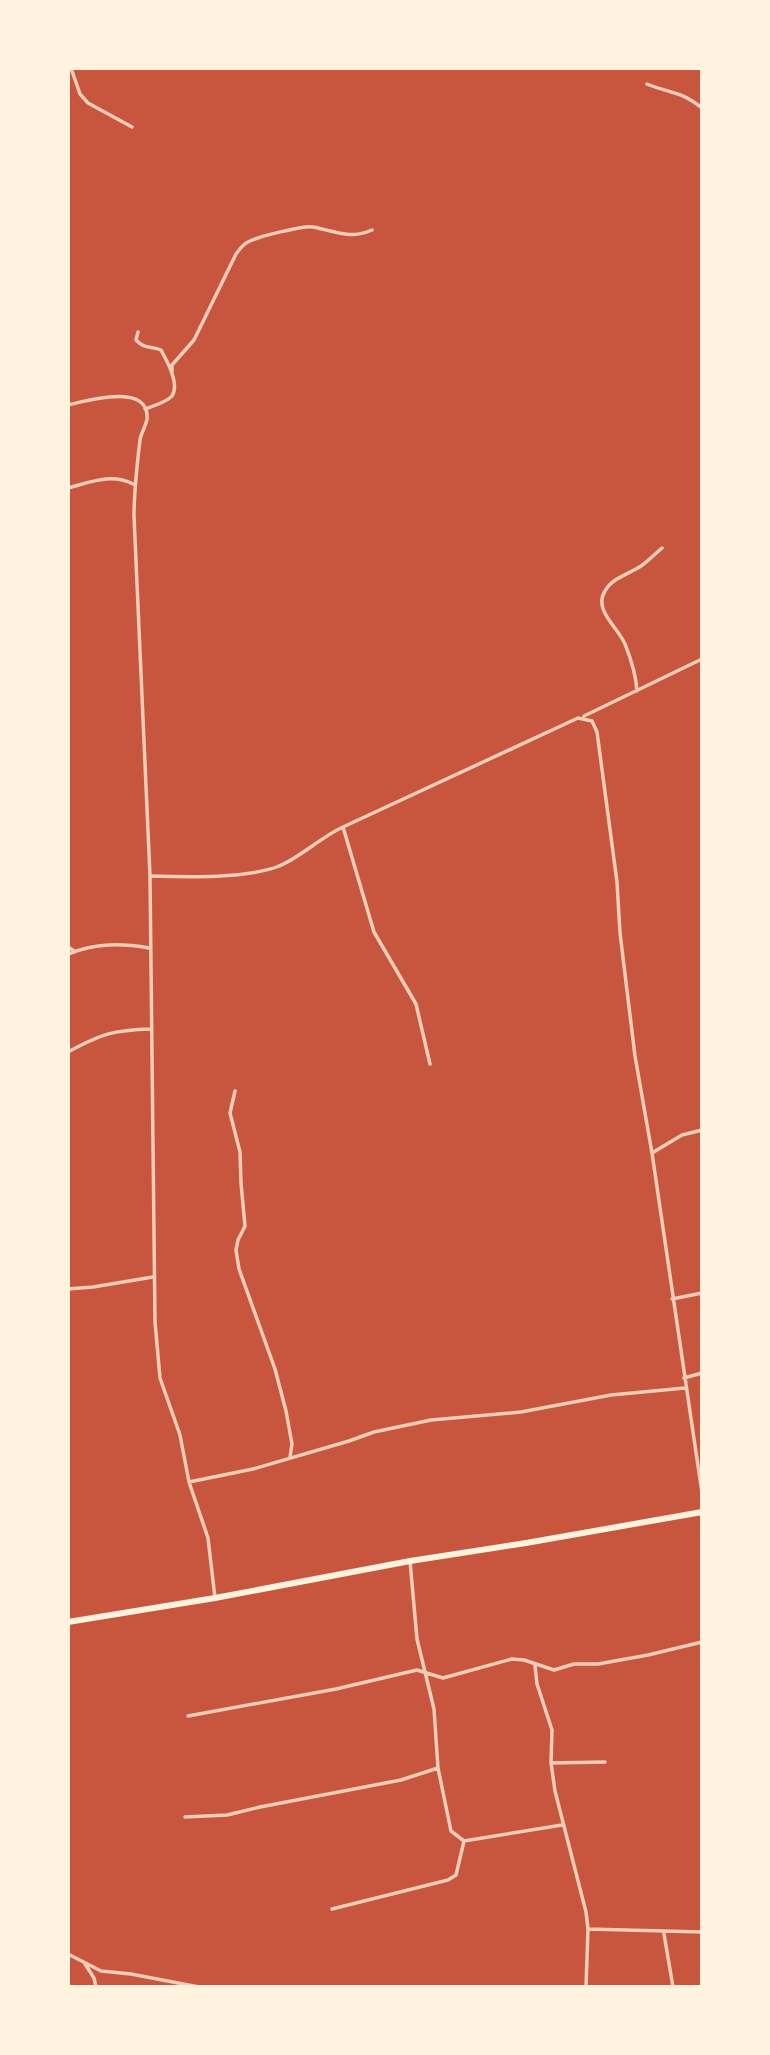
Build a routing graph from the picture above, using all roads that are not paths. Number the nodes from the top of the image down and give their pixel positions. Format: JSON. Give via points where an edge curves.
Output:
{"nodes":[{"id":1,"x":71,"y":68,"type":"edge"},
{"id":2,"x":647,"y":84,"type":"dead end"},
{"id":3,"x":702,"y":108,"type":"edge"},
{"id":4,"x":132,"y":127,"type":"dead end"},
{"id":5,"x":372,"y":230,"type":"dead end"},
{"id":6,"x":138,"y":332,"type":"dead end"},
{"id":7,"x":172,"y":374,"type":"junction"},
{"id":8,"x":68,"y":405,"type":"edge"},
{"id":9,"x":145,"y":409,"type":"junction"},
{"id":10,"x":134,"y":484,"type":"junction"},
{"id":11,"x":68,"y":488,"type":"edge"},
{"id":12,"x":662,"y":548,"type":"dead end"},
{"id":13,"x":702,"y":659,"type":"edge"},
{"id":14,"x":637,"y":691,"type":"junction"},
{"id":15,"x":582,"y":717,"type":"junction"},
{"id":16,"x":343,"y":827,"type":"junction"},
{"id":17,"x":150,"y":876,"type":"junction"},
{"id":18,"x":68,"y":947,"type":"edge"},
{"id":19,"x":149,"y":948,"type":"junction"},
{"id":20,"x":74,"y":951,"type":"junction"},
{"id":21,"x":68,"y":954,"type":"edge"},
{"id":22,"x":151,"y":1029,"type":"junction"},
{"id":23,"x":68,"y":1052,"type":"edge"},
{"id":24,"x":430,"y":1063,"type":"dead end"},
{"id":25,"x":235,"y":1091,"type":"dead end"},
{"id":26,"x":702,"y":1130,"type":"edge"},
{"id":27,"x":652,"y":1153,"type":"junction"},
{"id":28,"x":154,"y":1277,"type":"junction"},
{"id":29,"x":68,"y":1289,"type":"edge"},
{"id":30,"x":702,"y":1293,"type":"edge"},
{"id":31,"x":672,"y":1298,"type":"junction"},
{"id":32,"x":702,"y":1373,"type":"edge"},
{"id":33,"x":684,"y":1378,"type":"junction"},
{"id":34,"x":685,"y":1388,"type":"junction"},
{"id":35,"x":290,"y":1457,"type":"junction"},
{"id":36,"x":189,"y":1482,"type":"junction"},
{"id":37,"x":702,"y":1493,"type":"edge"},
{"id":38,"x":702,"y":1513,"type":"edge"},
{"id":39,"x":410,"y":1561,"type":"junction"},
{"id":40,"x":215,"y":1598,"type":"junction"},
{"id":41,"x":68,"y":1622,"type":"edge"},
{"id":42,"x":702,"y":1642,"type":"edge"},
{"id":43,"x":536,"y":1666,"type":"junction"},
{"id":44,"x":427,"y":1674,"type":"junction"},
{"id":45,"x":188,"y":1716,"type":"dead end"},
{"id":46,"x":605,"y":1762,"type":"dead end"},
{"id":47,"x":551,"y":1763,"type":"junction"},
{"id":48,"x":438,"y":1768,"type":"junction"},
{"id":49,"x":185,"y":1817,"type":"dead end"},
{"id":50,"x":562,"y":1825,"type":"junction"},
{"id":51,"x":464,"y":1841,"type":"junction"},
{"id":52,"x":332,"y":1909,"type":"dead end"},
{"id":53,"x":588,"y":1929,"type":"junction"},
{"id":54,"x":702,"y":1932,"type":"edge"},
{"id":55,"x":664,"y":1933,"type":"junction"},
{"id":56,"x":71,"y":1955,"type":"edge"},
{"id":57,"x":96,"y":1987,"type":"edge"},
{"id":58,"x":200,"y":1987,"type":"edge"},
{"id":59,"x":586,"y":1987,"type":"edge"},
{"id":60,"x":673,"y":1987,"type":"edge"}],
"edges":[{"from":1,"to":4,"type":"street","via":[[88,103]]},
{"from":2,"to":3,"type":"street","via":[[688,97]]},
{"from":5,"to":7,"type":"street","via":[[359,236],[302,227],[244,243],[194,340],[172,365]]},
{"from":6,"to":7,"type":"street","via":[[140,344],[162,350]]},
{"from":7,"to":9,"type":"street","via":[[170,398]]},
{"from":8,"to":9,"type":"street","via":[[123,396]]},
{"from":9,"to":10,"type":"street"},
{"from":10,"to":11,"type":"street","via":[[108,478]]},
{"from":10,"to":17,"type":"street"},
{"from":12,"to":14,"type":"street","via":[[615,580],[601,602],[623,640]]},
{"from":13,"to":14,"type":"street"},
{"from":14,"to":15,"type":"street"},
{"from":15,"to":16,"type":"street"},
{"from":15,"to":27,"type":"street","via":[[592,721],[597,732],[635,1056]]},
{"from":16,"to":17,"type":"street","via":[[278,867],[190,877]]},
{"from":16,"to":24,"type":"street","via":[[374,932],[416,1004]]},
{"from":17,"to":19,"type":"street"},
{"from":18,"to":20,"type":"street"},
{"from":19,"to":20,"type":"street","via":[[104,944]]},
{"from":19,"to":22,"type":"street"},
{"from":20,"to":21,"type":"street"},
{"from":22,"to":23,"type":"street","via":[[103,1034]]},
{"from":22,"to":28,"type":"street"},
{"from":25,"to":35,"type":"street","via":[[230,1113],[240,1152],[245,1226],[236,1250],[286,1411]]},
{"from":26,"to":27,"type":"street","via":[[682,1135]]},
{"from":27,"to":31,"type":"street"},
{"from":28,"to":29,"type":"street"},
{"from":28,"to":36,"type":"street","via":[[160,1378],[180,1435]]},
{"from":30,"to":31,"type":"street"},
{"from":31,"to":33,"type":"street"},
{"from":32,"to":33,"type":"street"},
{"from":33,"to":34,"type":"street"},
{"from":34,"to":35,"type":"street","via":[[432,1420]]},
{"from":34,"to":37,"type":"street"},
{"from":35,"to":36,"type":"street"},
{"from":36,"to":40,"type":"street","via":[[208,1538]]},
{"from":38,"to":39,"type":"main road"},
{"from":39,"to":40,"type":"main road"},
{"from":39,"to":44,"type":"street","via":[[417,1639]]},
{"from":40,"to":41,"type":"main road"},
{"from":42,"to":43,"type":"street","via":[[598,1664],[554,1670]]},
{"from":43,"to":44,"type":"street","via":[[512,1660],[443,1678]]},
{"from":43,"to":47,"type":"street","via":[[552,1730]]},
{"from":44,"to":45,"type":"street","via":[[417,1670]]},
{"from":44,"to":48,"type":"street"},
{"from":46,"to":47,"type":"street"},
{"from":47,"to":50,"type":"street"},
{"from":48,"to":49,"type":"street","via":[[401,1780],[227,1815]]},
{"from":48,"to":51,"type":"street","via":[[451,1831]]},
{"from":50,"to":51,"type":"street"},
{"from":50,"to":53,"type":"street"},
{"from":51,"to":52,"type":"street","via":[[456,1875],[448,1880]]},
{"from":53,"to":55,"type":"street"},
{"from":53,"to":59,"type":"street"},
{"from":54,"to":55,"type":"street"},
{"from":55,"to":60,"type":"street"},
{"from":56,"to":57,"type":"street","via":[[87,1965]]},
{"from":56,"to":58,"type":"street","via":[[101,1971]]}]}
